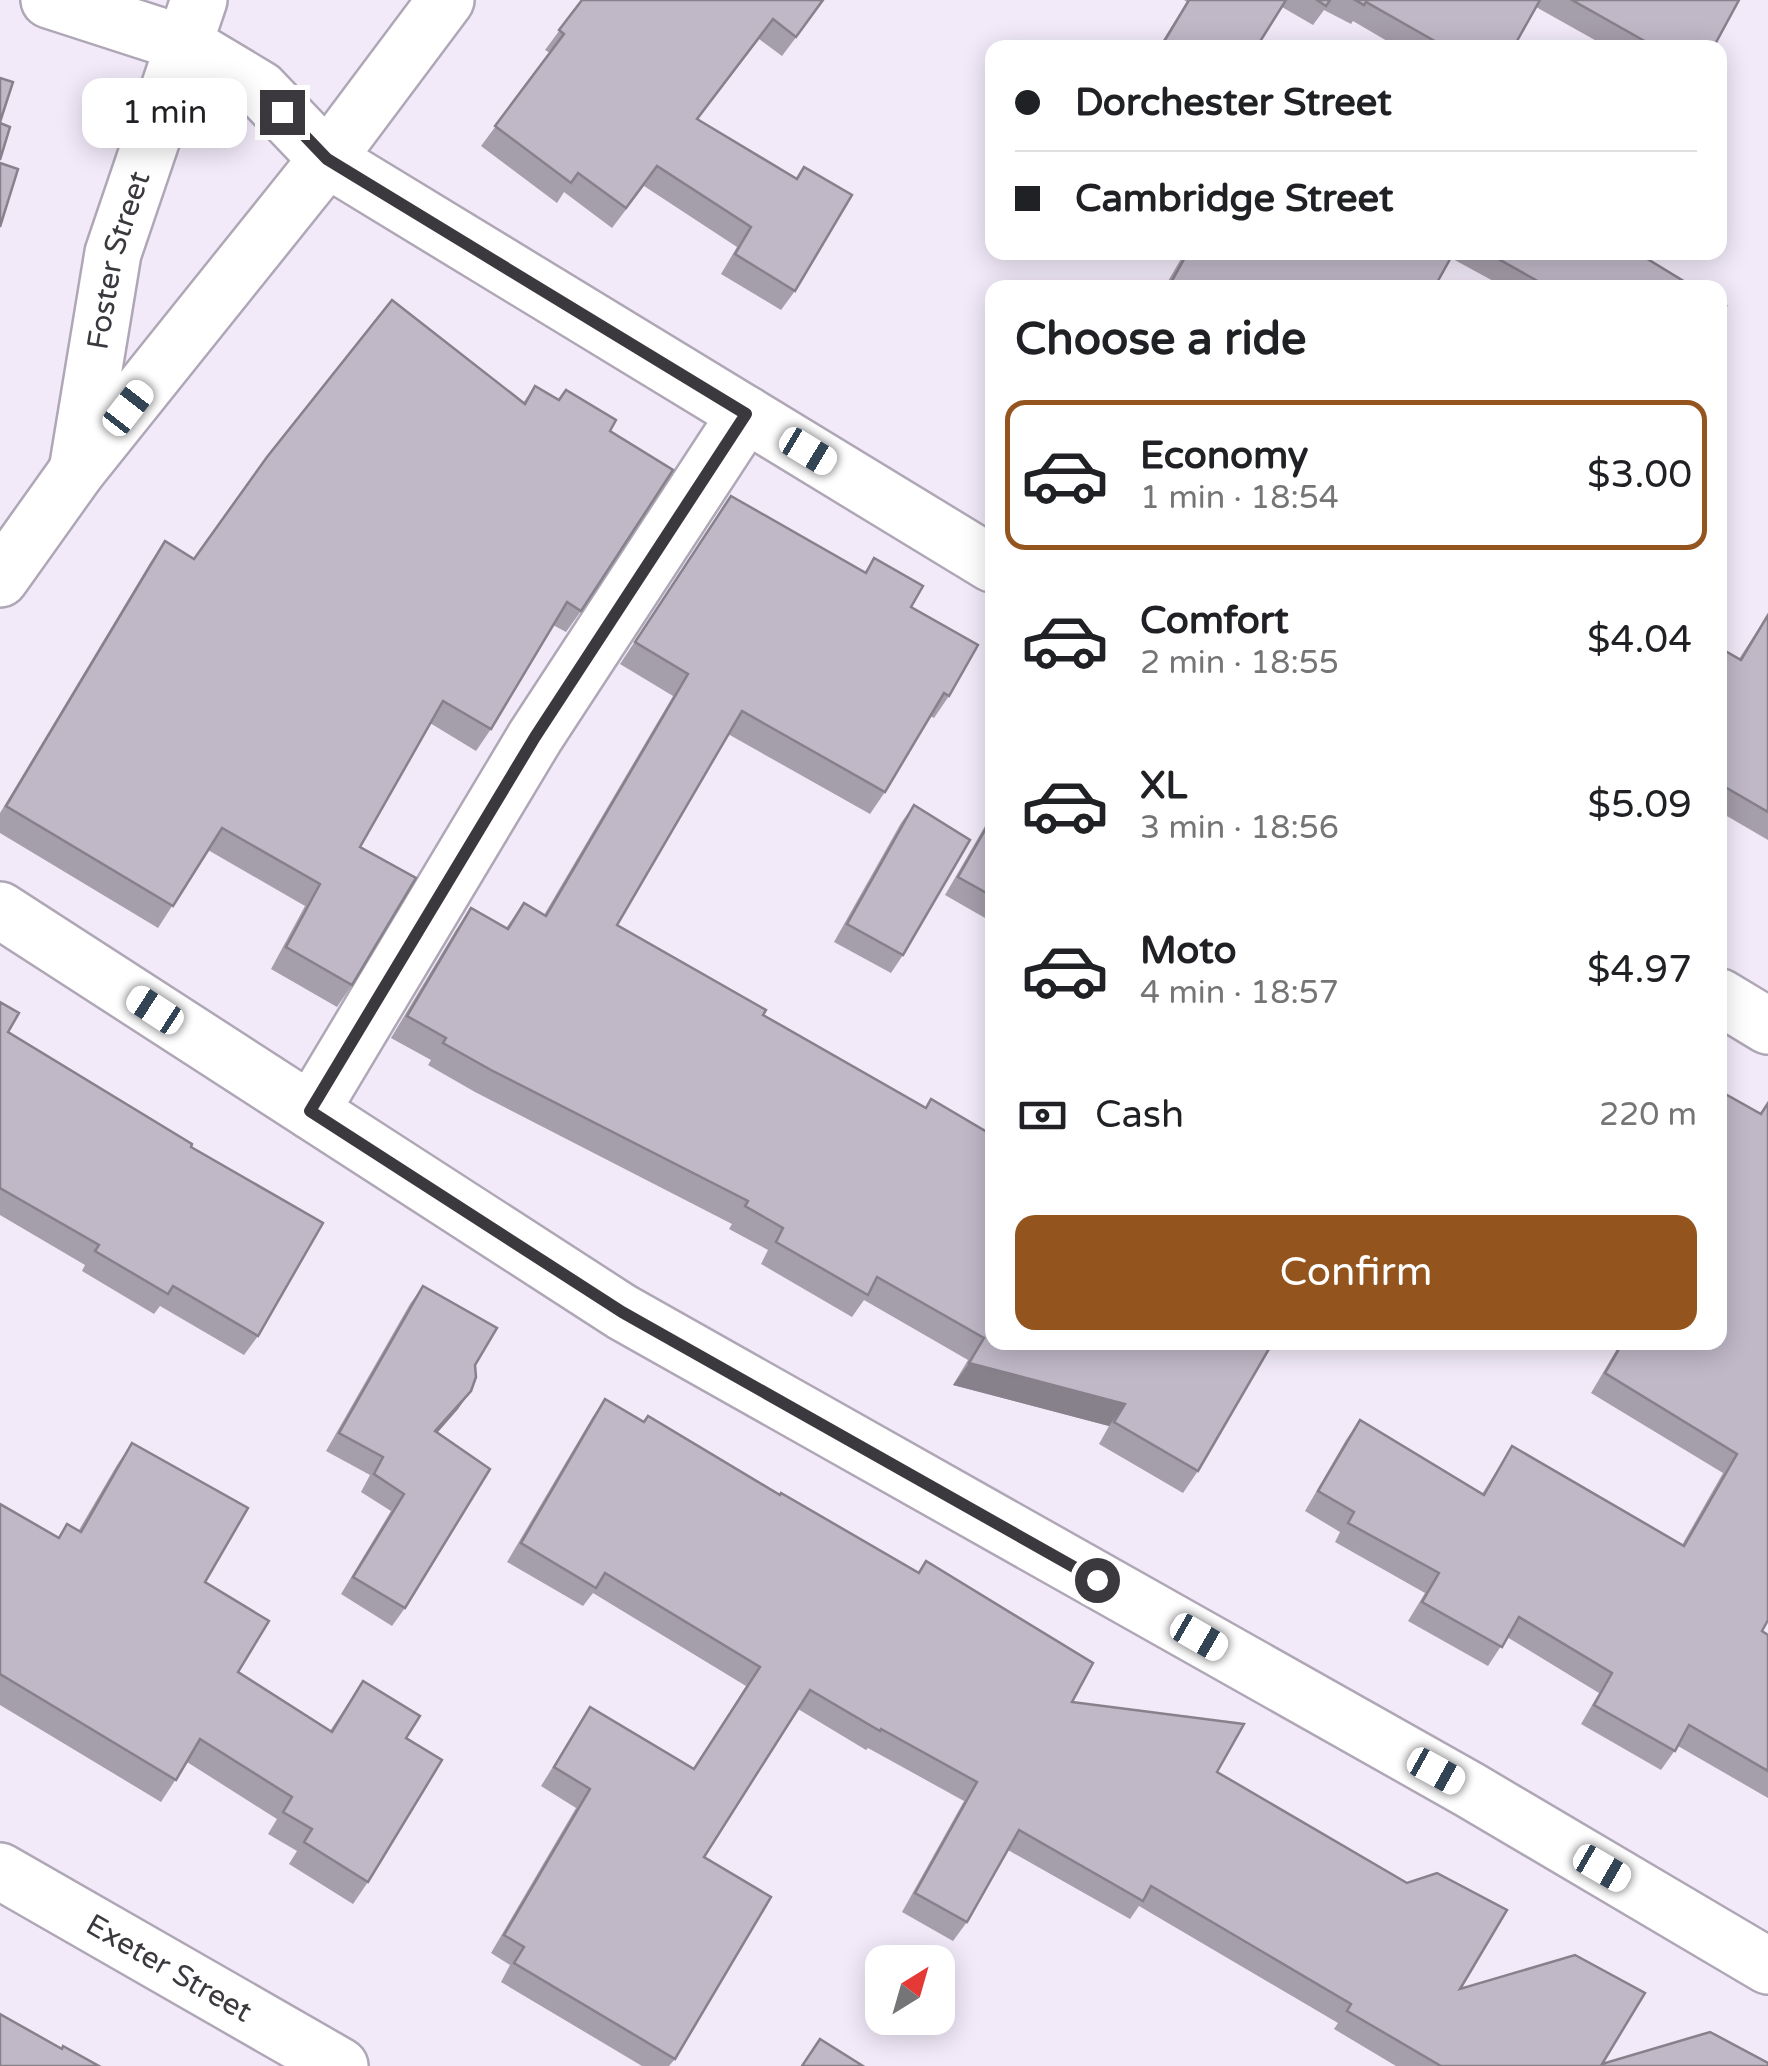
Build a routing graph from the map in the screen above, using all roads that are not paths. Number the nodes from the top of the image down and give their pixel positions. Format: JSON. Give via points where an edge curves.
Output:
{"nodes":[{"id":1,"x":49,"y":0,"type":"edge"},
{"id":2,"x":446,"y":0,"type":"edge"},
{"id":3,"x":192,"y":22,"type":"edge"},
{"id":4,"x":327,"y":159,"type":"junction"},
{"id":5,"x":746,"y":414,"type":"junction"},
{"id":6,"x":78,"y":471,"type":"junction"},
{"id":7,"x":985,"y":560,"type":"edge"},
{"id":8,"x":0,"y":579,"type":"edge"},
{"id":9,"x":0,"y":910,"type":"edge"},
{"id":10,"x":1727,"y":1002,"type":"edge"},
{"id":11,"x":1768,"y":1026,"type":"edge"},
{"id":12,"x":310,"y":1111,"type":"junction"},
{"id":13,"x":0,"y":1870,"type":"edge"},
{"id":14,"x":1768,"y":1966,"type":"edge"},
{"id":15,"x":340,"y":2066,"type":"edge"}],
"edges":[{"from":1,"to":3,"type":"street"},
{"from":2,"to":4,"type":"street"},
{"from":3,"to":4,"type":"street"},
{"from":3,"to":6,"type":"street","name":"Foster Street","via":[[113,253]]},
{"from":4,"to":5,"type":"street"},
{"from":4,"to":6,"type":"street"},
{"from":5,"to":7,"type":"street"},
{"from":5,"to":12,"type":"street","via":[[535,737]]},
{"from":6,"to":8,"type":"street"},
{"from":9,"to":12,"type":"street"},
{"from":10,"to":11,"type":"street"},
{"from":12,"to":14,"type":"street","via":[[622,1312],[1470,1790]]},
{"from":13,"to":15,"type":"street","name":"Exeter Street"}]}
